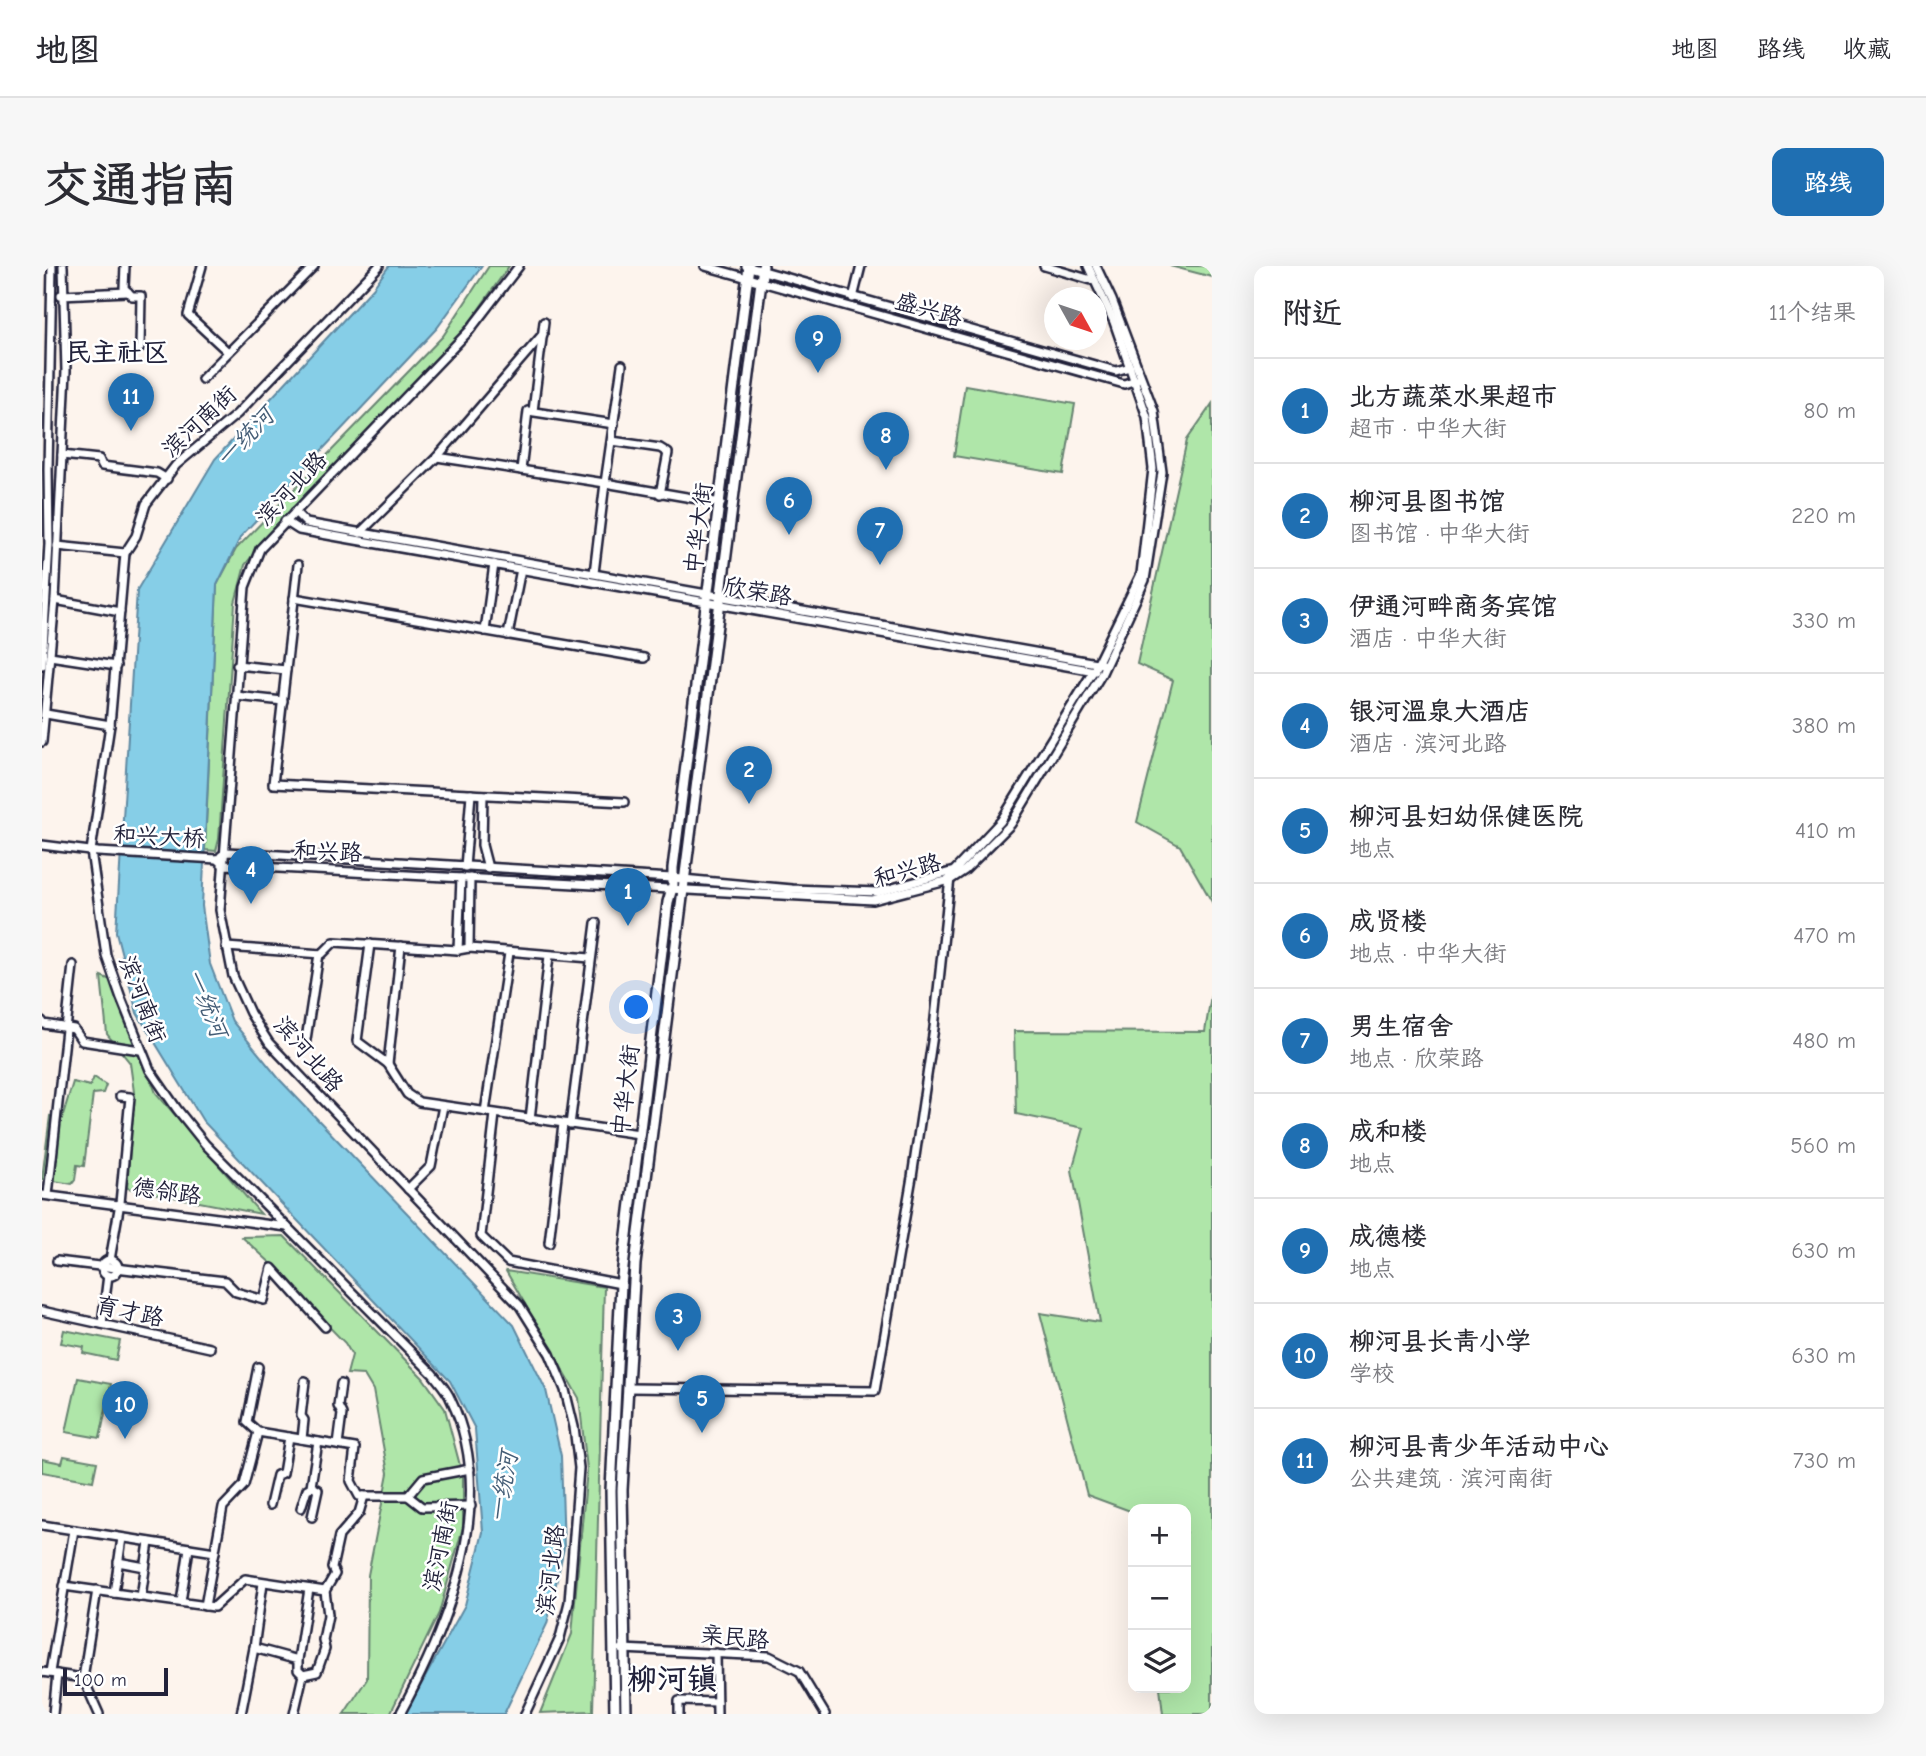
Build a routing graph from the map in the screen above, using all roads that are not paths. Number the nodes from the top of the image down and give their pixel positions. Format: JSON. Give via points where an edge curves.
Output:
{"nodes":[{"id":1,"x":52,"y":266,"type":"edge"},
{"id":2,"x":63,"y":266,"type":"edge"},
{"id":3,"x":125,"y":266,"type":"edge"},
{"id":4,"x":202,"y":266,"type":"edge"},
{"id":5,"x":314,"y":266,"type":"edge"},
{"id":6,"x":379,"y":266,"type":"edge"},
{"id":7,"x":519,"y":266,"type":"edge"},
{"id":8,"x":705,"y":266,"type":"edge"},
{"id":9,"x":748,"y":266,"type":"edge"},
{"id":10,"x":861,"y":266,"type":"edge"},
{"id":11,"x":1044,"y":266,"type":"edge"},
{"id":12,"x":1088,"y":266,"type":"edge"},
{"id":13,"x":1096,"y":266,"type":"edge"},
{"id":14,"x":762,"y":268,"type":"edge"},
{"id":15,"x":749,"y":278,"type":"junction"},
{"id":16,"x":1099,"y":281,"type":"junction"},
{"id":17,"x":760,"y":282,"type":"junction"},
{"id":18,"x":128,"y":292,"type":"junction"},
{"id":19,"x":53,"y":294,"type":"junction"},
{"id":20,"x":63,"y":295,"type":"junction"},
{"id":21,"x":853,"y":298,"type":"junction"},
{"id":22,"x":544,"y":322,"type":"dead end"},
{"id":23,"x":543,"y":334,"type":"junction"},
{"id":24,"x":140,"y":348,"type":"dead end"},
{"id":25,"x":228,"y":352,"type":"junction"},
{"id":26,"x":621,"y":365,"type":"dead end"},
{"id":27,"x":1138,"y":365,"type":"junction"},
{"id":28,"x":42,"y":367,"type":"edge"},
{"id":29,"x":1128,"y":367,"type":"junction"},
{"id":30,"x":51,"y":369,"type":"junction"},
{"id":31,"x":1143,"y":378,"type":"junction"},
{"id":32,"x":201,"y":379,"type":"dead end"},
{"id":33,"x":1134,"y":381,"type":"junction"},
{"id":34,"x":533,"y":411,"type":"junction"},
{"id":35,"x":614,"y":424,"type":"junction"},
{"id":36,"x":612,"y":440,"type":"junction"},
{"id":37,"x":62,"y":456,"type":"junction"},
{"id":38,"x":437,"y":457,"type":"junction"},
{"id":39,"x":45,"y":469,"type":"edge"},
{"id":40,"x":61,"y":470,"type":"junction"},
{"id":41,"x":521,"y":470,"type":"junction"},
{"id":42,"x":167,"y":480,"type":"junction"},
{"id":43,"x":605,"y":483,"type":"junction"},
{"id":44,"x":660,"y":494,"type":"junction"},
{"id":45,"x":720,"y":503,"type":"junction"},
{"id":46,"x":295,"y":512,"type":"junction"},
{"id":47,"x":285,"y":521,"type":"junction"},
{"id":48,"x":360,"y":533,"type":"junction"},
{"id":49,"x":57,"y":545,"type":"junction"},
{"id":50,"x":125,"y":554,"type":"junction"},
{"id":51,"x":494,"y":564,"type":"junction"},
{"id":52,"x":298,"y":565,"type":"dead end"},
{"id":53,"x":520,"y":569,"type":"junction"},
{"id":54,"x":594,"y":573,"type":"junction"},
{"id":55,"x":294,"y":598,"type":"junction"},
{"id":56,"x":714,"y":599,"type":"junction"},
{"id":57,"x":55,"y":600,"type":"junction"},
{"id":58,"x":120,"y":612,"type":"junction"},
{"id":59,"x":485,"y":631,"type":"junction"},
{"id":60,"x":508,"y":635,"type":"junction"},
{"id":61,"x":43,"y":643,"type":"edge"},
{"id":62,"x":50,"y":656,"type":"junction"},
{"id":63,"x":643,"y":658,"type":"dead end"},
{"id":64,"x":1102,"y":664,"type":"junction"},
{"id":65,"x":42,"y":665,"type":"edge"},
{"id":66,"x":237,"y":665,"type":"junction"},
{"id":67,"x":116,"y":666,"type":"junction"},
{"id":68,"x":286,"y":670,"type":"junction"},
{"id":69,"x":1098,"y":672,"type":"junction"},
{"id":70,"x":236,"y":696,"type":"junction"},
{"id":71,"x":283,"y":701,"type":"junction"},
{"id":72,"x":46,"y":714,"type":"junction"},
{"id":73,"x":110,"y":725,"type":"junction"},
{"id":74,"x":42,"y":742,"type":"edge"},
{"id":75,"x":471,"y":794,"type":"junction"},
{"id":76,"x":483,"y":795,"type":"junction"},
{"id":77,"x":624,"y":802,"type":"dead end"},
{"id":78,"x":42,"y":845,"type":"edge"},
{"id":79,"x":94,"y":852,"type":"junction"},
{"id":80,"x":221,"y":859,"type":"junction"},
{"id":81,"x":465,"y":867,"type":"junction"},
{"id":82,"x":488,"y":868,"type":"junction"},
{"id":83,"x":950,"y":876,"type":"junction"},
{"id":84,"x":461,"y":878,"type":"junction"},
{"id":85,"x":470,"y":878,"type":"junction"},
{"id":86,"x":672,"y":878,"type":"junction"},
{"id":87,"x":683,"y":885,"type":"junction"},
{"id":88,"x":672,"y":890,"type":"junction"},
{"id":89,"x":596,"y":923,"type":"dead end"},
{"id":90,"x":370,"y":944,"type":"junction"},
{"id":91,"x":401,"y":946,"type":"junction"},
{"id":92,"x":226,"y":947,"type":"junction"},
{"id":93,"x":469,"y":948,"type":"junction"},
{"id":94,"x":458,"y":950,"type":"junction"},
{"id":95,"x":509,"y":953,"type":"junction"},
{"id":96,"x":318,"y":954,"type":"junction"},
{"id":97,"x":549,"y":956,"type":"junction"},
{"id":98,"x":590,"y":958,"type":"junction"},
{"id":99,"x":73,"y":965,"type":"dead end"},
{"id":100,"x":42,"y":1021,"type":"edge"},
{"id":101,"x":66,"y":1028,"type":"junction"},
{"id":102,"x":305,"y":1046,"type":"dead end"},
{"id":103,"x":140,"y":1050,"type":"dead end"},
{"id":104,"x":388,"y":1064,"type":"junction"},
{"id":105,"x":120,"y":1096,"type":"dead end"},
{"id":106,"x":443,"y":1106,"type":"junction"},
{"id":107,"x":485,"y":1112,"type":"junction"},
{"id":108,"x":495,"y":1114,"type":"junction"},
{"id":109,"x":530,"y":1119,"type":"junction"},
{"id":110,"x":566,"y":1124,"type":"junction"},
{"id":111,"x":639,"y":1134,"type":"junction"},
{"id":112,"x":408,"y":1189,"type":"junction"},
{"id":113,"x":45,"y":1195,"type":"edge"},
{"id":114,"x":120,"y":1203,"type":"junction"},
{"id":115,"x":287,"y":1227,"type":"junction"},
{"id":116,"x":549,"y":1243,"type":"dead end"},
{"id":117,"x":110,"y":1260,"type":"junction"},
{"id":118,"x":57,"y":1261,"type":"dead end"},
{"id":119,"x":102,"y":1266,"type":"junction"},
{"id":120,"x":118,"y":1268,"type":"junction"},
{"id":121,"x":108,"y":1275,"type":"junction"},
{"id":122,"x":621,"y":1284,"type":"junction"},
{"id":123,"x":42,"y":1311,"type":"edge"},
{"id":124,"x":102,"y":1324,"type":"junction"},
{"id":125,"x":325,"y":1327,"type":"dead end"},
{"id":126,"x":210,"y":1348,"type":"dead end"},
{"id":127,"x":258,"y":1367,"type":"dead end"},
{"id":128,"x":305,"y":1381,"type":"dead end"},
{"id":129,"x":341,"y":1384,"type":"dead end"},
{"id":130,"x":628,"y":1388,"type":"junction"},
{"id":131,"x":258,"y":1432,"type":"junction"},
{"id":132,"x":289,"y":1437,"type":"junction"},
{"id":133,"x":302,"y":1439,"type":"junction"},
{"id":134,"x":318,"y":1442,"type":"junction"},
{"id":135,"x":338,"y":1445,"type":"junction"},
{"id":136,"x":470,"y":1469,"type":"junction"},
{"id":137,"x":312,"y":1487,"type":"junction"},
{"id":138,"x":364,"y":1496,"type":"junction"},
{"id":139,"x":408,"y":1496,"type":"junction"},
{"id":140,"x":270,"y":1505,"type":"dead end"},
{"id":141,"x":471,"y":1506,"type":"junction"},
{"id":142,"x":301,"y":1508,"type":"dead end"},
{"id":143,"x":312,"y":1517,"type":"dead end"},
{"id":144,"x":42,"y":1525,"type":"edge"},
{"id":145,"x":74,"y":1530,"type":"junction"},
{"id":146,"x":122,"y":1538,"type":"junction"},
{"id":147,"x":149,"y":1542,"type":"junction"},
{"id":148,"x":188,"y":1548,"type":"junction"},
{"id":149,"x":215,"y":1552,"type":"junction"},
{"id":150,"x":118,"y":1562,"type":"junction"},
{"id":151,"x":145,"y":1567,"type":"junction"},
{"id":152,"x":263,"y":1583,"type":"junction"},
{"id":153,"x":64,"y":1586,"type":"junction"},
{"id":154,"x":309,"y":1589,"type":"junction"},
{"id":155,"x":97,"y":1590,"type":"junction"},
{"id":156,"x":325,"y":1591,"type":"junction"},
{"id":157,"x":114,"y":1593,"type":"junction"},
{"id":158,"x":141,"y":1597,"type":"junction"},
{"id":159,"x":181,"y":1602,"type":"junction"},
{"id":160,"x":205,"y":1606,"type":"junction"},
{"id":161,"x":254,"y":1648,"type":"junction"},
{"id":162,"x":614,"y":1649,"type":"junction"},
{"id":163,"x":625,"y":1649,"type":"junction"},
{"id":164,"x":716,"y":1653,"type":"junction"},
{"id":165,"x":298,"y":1660,"type":"junction"},
{"id":166,"x":50,"y":1673,"type":"edge"},
{"id":167,"x":303,"y":1675,"type":"junction"},
{"id":168,"x":83,"y":1678,"type":"junction"},
{"id":169,"x":717,"y":1702,"type":"junction"},
{"id":170,"x":53,"y":1714,"type":"edge"},
{"id":171,"x":99,"y":1714,"type":"edge"},
{"id":172,"x":241,"y":1714,"type":"edge"},
{"id":173,"x":294,"y":1714,"type":"edge"},
{"id":174,"x":400,"y":1714,"type":"edge"},
{"id":175,"x":525,"y":1714,"type":"edge"},
{"id":176,"x":615,"y":1714,"type":"edge"},
{"id":177,"x":626,"y":1714,"type":"edge"},
{"id":178,"x":679,"y":1714,"type":"edge"},
{"id":179,"x":717,"y":1714,"type":"edge"},
{"id":180,"x":825,"y":1714,"type":"edge"}],
"edges":[{"from":1,"to":19,"type":"street"},
{"from":2,"to":20,"type":"street"},
{"from":3,"to":18,"type":"street","via":[[124,288]]},
{"from":4,"to":25,"type":"street","via":[[188,315]]},
{"from":5,"to":25,"type":"street"},
{"from":6,"to":42,"type":"street","name":"滨河南街","via":[[237,414],[176,465]]},
{"from":7,"to":46,"type":"street","name":"滨河北路","via":[[469,331]]},
{"from":8,"to":15,"type":"street","name":"盛兴路"},
{"from":9,"to":14,"type":"street","name":"盛兴路"},
{"from":9,"to":15,"type":"main road","name":"中华大街"},
{"from":10,"to":21,"type":"street"},
{"from":11,"to":16,"type":"street"},
{"from":12,"to":16,"type":"street"},
{"from":13,"to":16,"type":"street"},
{"from":14,"to":17,"type":"main road","name":"中华大街"},
{"from":14,"to":21,"type":"street","name":"盛兴路"},
{"from":15,"to":17,"type":"street","name":"盛兴路"},
{"from":15,"to":45,"type":"main road","name":"中华大街"},
{"from":16,"to":27,"type":"street","name":"和兴路"},
{"from":16,"to":29,"type":"street","name":"和兴路"},
{"from":17,"to":33,"type":"street","name":"盛兴路","via":[[1124,384]]},
{"from":17,"to":56,"type":"main road","name":"中华大街"},
{"from":18,"to":20,"type":"street"},
{"from":18,"to":24,"type":"street","via":[[142,296]]},
{"from":19,"to":20,"type":"street"},
{"from":19,"to":30,"type":"street"},
{"from":20,"to":37,"type":"street"},
{"from":21,"to":29,"type":"street","name":"盛兴路","via":[[1116,371]]},
{"from":22,"to":23,"type":"street"},
{"from":23,"to":34,"type":"street"},
{"from":23,"to":38,"type":"street"},
{"from":25,"to":32,"type":"street"},
{"from":26,"to":35,"type":"street"},
{"from":27,"to":29,"type":"street","name":"盛兴路"},
{"from":27,"to":31,"type":"street","name":"和兴路"},
{"from":28,"to":30,"type":"street"},
{"from":29,"to":33,"type":"street","name":"和兴路"},
{"from":30,"to":39,"type":"street"},
{"from":31,"to":33,"type":"street","name":"盛兴路"},
{"from":31,"to":64,"type":"street","name":"和兴路","via":[[1154,411],[1162,472],[1145,580]]},
{"from":33,"to":64,"type":"street","name":"和兴路","via":[[1147,417],[1153,469],[1141,574]]},
{"from":34,"to":35,"type":"street"},
{"from":34,"to":41,"type":"street","via":[[528,411]]},
{"from":35,"to":36,"type":"street"},
{"from":36,"to":43,"type":"street"},
{"from":36,"to":44,"type":"street","via":[[667,453]]},
{"from":37,"to":40,"type":"street"},
{"from":37,"to":42,"type":"street","via":[[99,459],[102,466],[114,470],[157,473]]},
{"from":38,"to":41,"type":"street"},
{"from":38,"to":48,"type":"street"},
{"from":39,"to":40,"type":"street"},
{"from":39,"to":61,"type":"street","via":[[49,544]]},
{"from":40,"to":49,"type":"street"},
{"from":41,"to":43,"type":"street"},
{"from":42,"to":50,"type":"street","name":"滨河南街","via":[[146,504]]},
{"from":43,"to":44,"type":"street"},
{"from":43,"to":54,"type":"street"},
{"from":44,"to":45,"type":"street"},
{"from":45,"to":56,"type":"main road","name":"中华大街"},
{"from":46,"to":47,"type":"street","name":"滨河北路"},
{"from":46,"to":48,"type":"street","name":"欣荣路","via":[[306,523]]},
{"from":47,"to":51,"type":"street","name":"欣荣路","via":[[299,530]]},
{"from":47,"to":66,"type":"street","name":"滨河北路","via":[[260,549],[245,587]]},
{"from":48,"to":54,"type":"street","name":"欣荣路"},
{"from":49,"to":50,"type":"street"},
{"from":49,"to":57,"type":"street"},
{"from":50,"to":58,"type":"street","name":"滨河南街"},
{"from":51,"to":53,"type":"street","name":"欣荣路"},
{"from":51,"to":59,"type":"street"},
{"from":52,"to":55,"type":"street"},
{"from":53,"to":56,"type":"street","name":"欣荣路"},
{"from":53,"to":60,"type":"street"},
{"from":54,"to":56,"type":"street","name":"欣荣路"},
{"from":55,"to":59,"type":"street"},
{"from":55,"to":68,"type":"street"},
{"from":56,"to":64,"type":"street","name":"欣荣路"},
{"from":56,"to":69,"type":"street","name":"欣荣路"},
{"from":56,"to":86,"type":"main road","name":"中华大街"},
{"from":56,"to":87,"type":"main road","name":"中华大街"},
{"from":57,"to":58,"type":"street"},
{"from":57,"to":62,"type":"street"},
{"from":58,"to":67,"type":"street","name":"滨河南街"},
{"from":59,"to":60,"type":"street"},
{"from":60,"to":63,"type":"street"},
{"from":61,"to":65,"type":"street"},
{"from":62,"to":67,"type":"street"},
{"from":62,"to":72,"type":"street"},
{"from":64,"to":69,"type":"street","name":"和兴路"},
{"from":66,"to":68,"type":"street"},
{"from":66,"to":70,"type":"street","name":"滨河北路"},
{"from":67,"to":73,"type":"street","name":"滨河南街"},
{"from":68,"to":71,"type":"street"},
{"from":69,"to":83,"type":"street","name":"和兴路","via":[[1001,821]]},
{"from":70,"to":71,"type":"street"},
{"from":70,"to":80,"type":"street","name":"滨河北路"},
{"from":71,"to":75,"type":"street","via":[[273,784]]},
{"from":72,"to":73,"type":"street"},
{"from":72,"to":74,"type":"street"},
{"from":73,"to":79,"type":"street","name":"滨河南街"},
{"from":75,"to":76,"type":"street"},
{"from":75,"to":81,"type":"street"},
{"from":76,"to":77,"type":"street"},
{"from":76,"to":82,"type":"street","via":[[482,845]]},
{"from":78,"to":79,"type":"street","name":"和兴大桥"},
{"from":79,"to":80,"type":"street","name":"和兴大桥"},
{"from":79,"to":115,"type":"street","name":"滨河南街","via":[[106,955],[150,1070],[205,1143]]},
{"from":80,"to":81,"type":"street","name":"和兴路"},
{"from":80,"to":84,"type":"street","name":"和兴路"},
{"from":80,"to":92,"type":"street","name":"滨河北路","via":[[220,910]]},
{"from":81,"to":82,"type":"street","name":"和兴路"},
{"from":82,"to":86,"type":"street","name":"和兴路"},
{"from":83,"to":87,"type":"street","name":"和兴路","via":[[873,900]]},
{"from":83,"to":130,"type":"street","via":[[934,1028],[875,1391]]},
{"from":84,"to":85,"type":"street","name":"和兴路"},
{"from":84,"to":94,"type":"street"},
{"from":85,"to":88,"type":"street","name":"和兴路"},
{"from":85,"to":93,"type":"street"},
{"from":86,"to":87,"type":"street","name":"和兴路"},
{"from":86,"to":88,"type":"main road","name":"中华大街"},
{"from":87,"to":88,"type":"street","name":"和兴路"},
{"from":87,"to":130,"type":"main road","name":"中华大街","via":[[635,1264]]},
{"from":88,"to":111,"type":"main road","name":"中华大街"},
{"from":89,"to":98,"type":"street"},
{"from":90,"to":91,"type":"street"},
{"from":90,"to":96,"type":"street","via":[[334,942]]},
{"from":90,"to":104,"type":"street","via":[[357,1041]]},
{"from":91,"to":94,"type":"street"},
{"from":91,"to":104,"type":"street"},
{"from":92,"to":96,"type":"street"},
{"from":92,"to":112,"type":"street","name":"滨河北路","via":[[233,976],[269,1043]]},
{"from":93,"to":94,"type":"street"},
{"from":93,"to":95,"type":"street"},
{"from":95,"to":97,"type":"street"},
{"from":95,"to":107,"type":"street"},
{"from":96,"to":102,"type":"street"},
{"from":97,"to":98,"type":"street"},
{"from":97,"to":109,"type":"street"},
{"from":98,"to":110,"type":"street"},
{"from":99,"to":101,"type":"street"},
{"from":100,"to":101,"type":"street"},
{"from":101,"to":103,"type":"street","via":[[74,1029],[82,1041]]},
{"from":101,"to":113,"type":"street"},
{"from":104,"to":106,"type":"street","via":[[407,1094],[419,1102]]},
{"from":105,"to":114,"type":"street","via":[[130,1097]]},
{"from":106,"to":107,"type":"street"},
{"from":106,"to":112,"type":"street","via":[[431,1166]]},
{"from":107,"to":108,"type":"street"},
{"from":108,"to":109,"type":"street"},
{"from":108,"to":122,"type":"street","via":[[481,1237],[508,1262]]},
{"from":109,"to":110,"type":"street"},
{"from":110,"to":111,"type":"street"},
{"from":110,"to":116,"type":"street"},
{"from":111,"to":122,"type":"main road","name":"中华大街"},
{"from":112,"to":175,"type":"street","name":"滨河北路","via":[[520,1306],[550,1354],[574,1427],[579,1468],[569,1602],[560,1638]]},
{"from":113,"to":114,"type":"street","name":"德邻路"},
{"from":114,"to":115,"type":"street","name":"德邻路"},
{"from":114,"to":117,"type":"street"},
{"from":115,"to":136,"type":"street","name":"滨河南街","via":[[439,1381],[461,1424]]},
{"from":117,"to":119,"type":"street"},
{"from":117,"to":120,"type":"street"},
{"from":118,"to":119,"type":"street"},
{"from":119,"to":120,"type":"street"},
{"from":119,"to":121,"type":"street"},
{"from":120,"to":121,"type":"street"},
{"from":120,"to":125,"type":"street","via":[[225,1281],[236,1292],[264,1300],[272,1268]]},
{"from":121,"to":124,"type":"street"},
{"from":122,"to":162,"type":"main road","name":"中华大街","via":[[611,1490]]},
{"from":123,"to":124,"type":"street","name":"育才路"},
{"from":124,"to":126,"type":"street","name":"育才路"},
{"from":127,"to":131,"type":"street","via":[[247,1422]]},
{"from":128,"to":133,"type":"street"},
{"from":129,"to":135,"type":"street"},
{"from":130,"to":163,"type":"main road","name":"中华大街","via":[[622,1490]]},
{"from":131,"to":132,"type":"street"},
{"from":131,"to":149,"type":"street","via":[[244,1485],[223,1507]]},
{"from":132,"to":133,"type":"street"},
{"from":132,"to":140,"type":"street","via":[[283,1473],[277,1475]]},
{"from":133,"to":134,"type":"street"},
{"from":134,"to":135,"type":"street"},
{"from":134,"to":137,"type":"street"},
{"from":135,"to":138,"type":"street","via":[[355,1448],[351,1481],[359,1496]]},
{"from":136,"to":139,"type":"street","via":[[424,1478]]},
{"from":136,"to":141,"type":"street","name":"滨河南街"},
{"from":137,"to":142,"type":"street","via":[[307,1489]]},
{"from":137,"to":143,"type":"street","via":[[318,1490]]},
{"from":138,"to":139,"type":"street"},
{"from":138,"to":156,"type":"street","via":[[359,1513],[339,1536],[331,1568],[335,1574]]},
{"from":139,"to":141,"type":"street","via":[[422,1507]]},
{"from":141,"to":174,"type":"street","name":"滨河南街","via":[[446,1611]]},
{"from":144,"to":145,"type":"street"},
{"from":145,"to":146,"type":"street"},
{"from":145,"to":153,"type":"street"},
{"from":146,"to":147,"type":"street"},
{"from":146,"to":150,"type":"street"},
{"from":147,"to":148,"type":"street"},
{"from":147,"to":151,"type":"street"},
{"from":148,"to":149,"type":"street"},
{"from":148,"to":159,"type":"street"},
{"from":149,"to":160,"type":"street"},
{"from":150,"to":151,"type":"street"},
{"from":150,"to":157,"type":"street"},
{"from":151,"to":158,"type":"street"},
{"from":152,"to":154,"type":"street"},
{"from":152,"to":160,"type":"street","via":[[245,1579],[214,1607]]},
{"from":152,"to":161,"type":"street"},
{"from":153,"to":155,"type":"street"},
{"from":153,"to":166,"type":"street"},
{"from":154,"to":156,"type":"street"},
{"from":154,"to":165,"type":"street"},
{"from":155,"to":157,"type":"street"},
{"from":155,"to":168,"type":"street"},
{"from":156,"to":167,"type":"street","via":[[325,1649],[317,1672]]},
{"from":157,"to":158,"type":"street"},
{"from":158,"to":159,"type":"street"},
{"from":159,"to":160,"type":"street"},
{"from":161,"to":165,"type":"street"},
{"from":161,"to":172,"type":"street"},
{"from":162,"to":163,"type":"street","name":"亲民路"},
{"from":162,"to":176,"type":"main road","name":"中华大街"},
{"from":163,"to":164,"type":"street","name":"亲民路"},
{"from":163,"to":177,"type":"main road","name":"中华大街"},
{"from":164,"to":169,"type":"street"},
{"from":164,"to":180,"type":"street","name":"亲民路","via":[[769,1656],[799,1671]]},
{"from":165,"to":167,"type":"street"},
{"from":166,"to":168,"type":"street"},
{"from":166,"to":170,"type":"street"},
{"from":167,"to":173,"type":"street"},
{"from":168,"to":171,"type":"street"},
{"from":169,"to":178,"type":"street","via":[[679,1701]]},
{"from":169,"to":179,"type":"street"}]}
